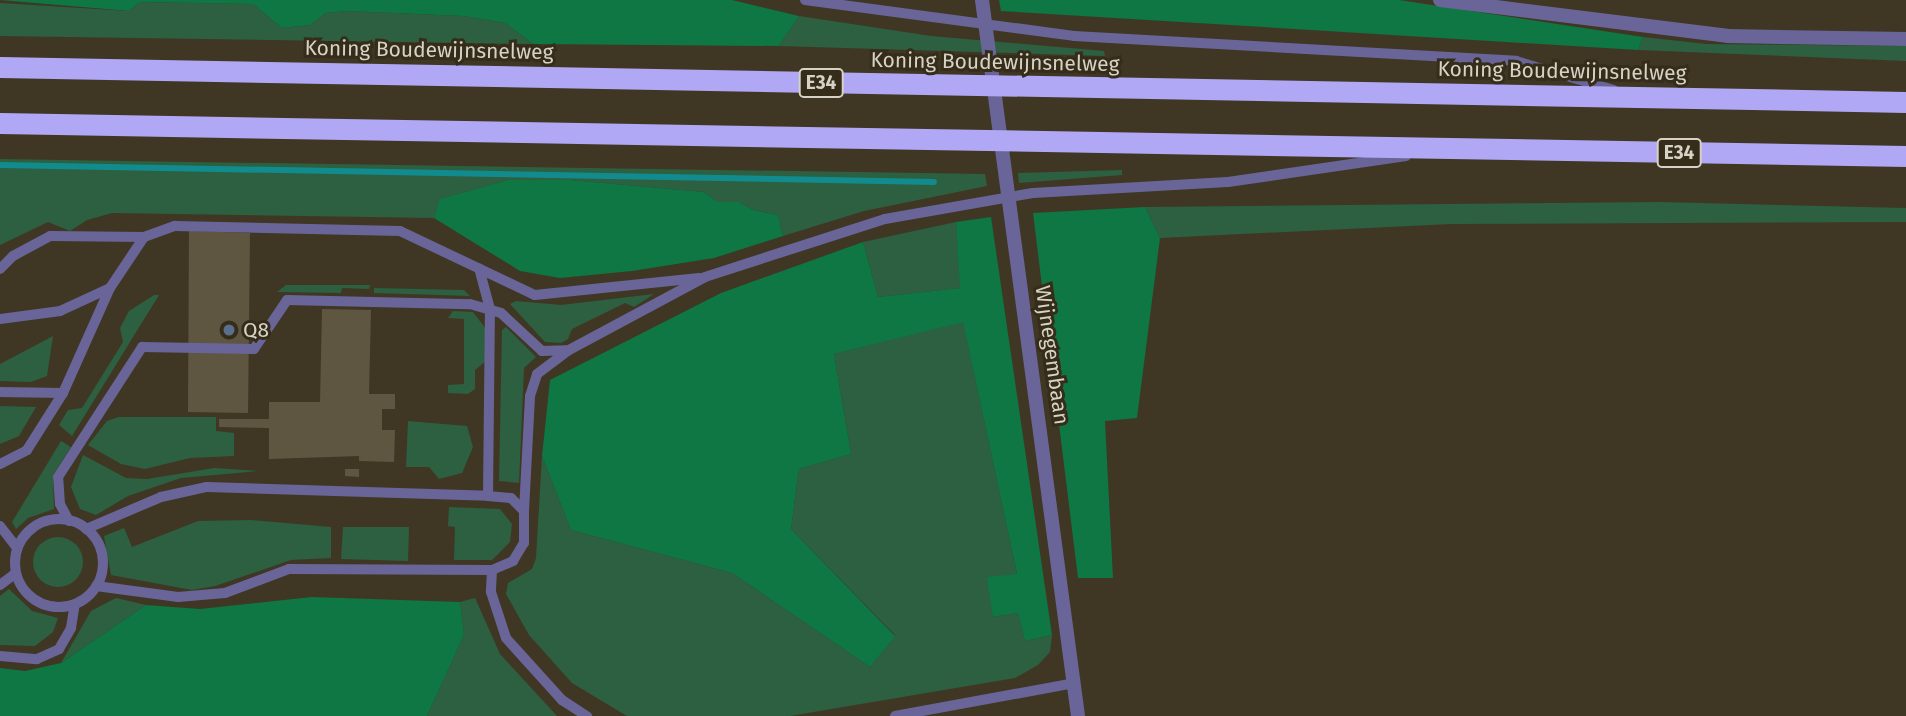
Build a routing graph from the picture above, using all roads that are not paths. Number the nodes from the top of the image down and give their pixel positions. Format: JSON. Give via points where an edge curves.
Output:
{"nodes":[{"id":1,"x":805,"y":0,"type":"edge"},
{"id":2,"x":982,"y":0,"type":"edge"},
{"id":3,"x":1440,"y":0,"type":"edge"},
{"id":4,"x":1906,"y":39,"type":"edge"},
{"id":5,"x":0,"y":67,"type":"edge"},
{"id":6,"x":1642,"y":97,"type":"junction"},
{"id":7,"x":1906,"y":102,"type":"edge"},
{"id":8,"x":0,"y":123,"type":"edge"},
{"id":9,"x":1451,"y":149,"type":"junction"},
{"id":10,"x":1906,"y":156,"type":"edge"},
{"id":11,"x":144,"y":237,"type":"junction"},
{"id":12,"x":479,"y":268,"type":"junction"},
{"id":13,"x":0,"y":269,"type":"edge"},
{"id":14,"x":705,"y":277,"type":"junction"},
{"id":15,"x":110,"y":288,"type":"junction"},
{"id":16,"x":490,"y":309,"type":"junction"},
{"id":17,"x":0,"y":319,"type":"edge"},
{"id":18,"x":569,"y":350,"type":"junction"},
{"id":19,"x":0,"y":392,"type":"edge"},
{"id":20,"x":62,"y":393,"type":"junction"},
{"id":21,"x":0,"y":464,"type":"edge"},
{"id":22,"x":488,"y":496,"type":"junction"},
{"id":23,"x":524,"y":511,"type":"junction"},
{"id":24,"x":69,"y":521,"type":"junction"},
{"id":25,"x":0,"y":526,"type":"edge"},
{"id":26,"x":86,"y":529,"type":"junction"},
{"id":27,"x":18,"y":548,"type":"junction"},
{"id":28,"x":492,"y":570,"type":"junction"},
{"id":29,"x":16,"y":573,"type":"junction"},
{"id":30,"x":0,"y":585,"type":"edge"},
{"id":31,"x":96,"y":586,"type":"junction"},
{"id":32,"x":75,"y":604,"type":"junction"},
{"id":33,"x":0,"y":656,"type":"edge"},
{"id":34,"x":1074,"y":683,"type":"junction"},
{"id":35,"x":587,"y":716,"type":"edge"},
{"id":36,"x":895,"y":716,"type":"edge"},
{"id":37,"x":1078,"y":716,"type":"edge"}],
"edges":[{"from":1,"to":6,"type":"lane","via":[[1074,36],[1516,61]]},
{"from":2,"to":34,"type":"street","name":"Wijnegembaan"},
{"from":3,"to":4,"type":"street","via":[[1727,36]]},
{"from":5,"to":6,"type":"highway","name":"Koning Boudewijnsnelweg","number":"E34"},
{"from":6,"to":7,"type":"highway","name":"Koning Boudewijnsnelweg","number":"E34"},
{"from":8,"to":9,"type":"highway","number":"E34"},
{"from":9,"to":10,"type":"highway","number":"E34"},
{"from":9,"to":14,"type":"lane","via":[[1228,181],[1033,193],[885,219]]},
{"from":11,"to":12,"type":"lane","via":[[175,226],[400,231]]},
{"from":11,"to":13,"type":"lane","via":[[50,236],[13,256]]},
{"from":11,"to":15,"type":"lane"},
{"from":12,"to":14,"type":"lane","via":[[535,295]]},
{"from":12,"to":16,"type":"lane"},
{"from":14,"to":18,"type":"lane"},
{"from":15,"to":17,"type":"lane","via":[[60,311]]},
{"from":15,"to":20,"type":"lane"},
{"from":16,"to":18,"type":"lane","via":[[508,318],[542,351]]},
{"from":16,"to":22,"type":"lane"},
{"from":16,"to":24,"type":"lane","via":[[438,302],[287,300],[254,349],[142,346],[58,477],[60,504]]},
{"from":18,"to":23,"type":"lane","via":[[545,366],[532,383]]},
{"from":19,"to":20,"type":"lane"},
{"from":20,"to":21,"type":"lane","via":[[27,450]]},
{"from":22,"to":23,"type":"lane","via":[[511,498]]},
{"from":22,"to":26,"type":"lane","via":[[207,487],[161,496]]},
{"from":23,"to":28,"type":"lane","via":[[524,543],[513,561]]},
{"from":24,"to":26,"type":"lane"},
{"from":24,"to":27,"type":"lane","via":[[51,520],[34,527]]},
{"from":25,"to":27,"type":"lane"},
{"from":26,"to":31,"type":"lane","via":[[101,551],[102,569]]},
{"from":27,"to":29,"type":"lane"},
{"from":28,"to":31,"type":"lane","via":[[289,569],[225,593],[178,597]]},
{"from":28,"to":35,"type":"lane","via":[[491,592],[506,638],[562,700]]},
{"from":29,"to":30,"type":"lane"},
{"from":29,"to":32,"type":"lane","via":[[23,590],[38,602],[56,607]]},
{"from":31,"to":32,"type":"lane"},
{"from":32,"to":33,"type":"lane","via":[[71,628],[58,649],[37,659]]},
{"from":34,"to":36,"type":"lane"},
{"from":34,"to":37,"type":"street","name":"Wijnegembaan"}]}
